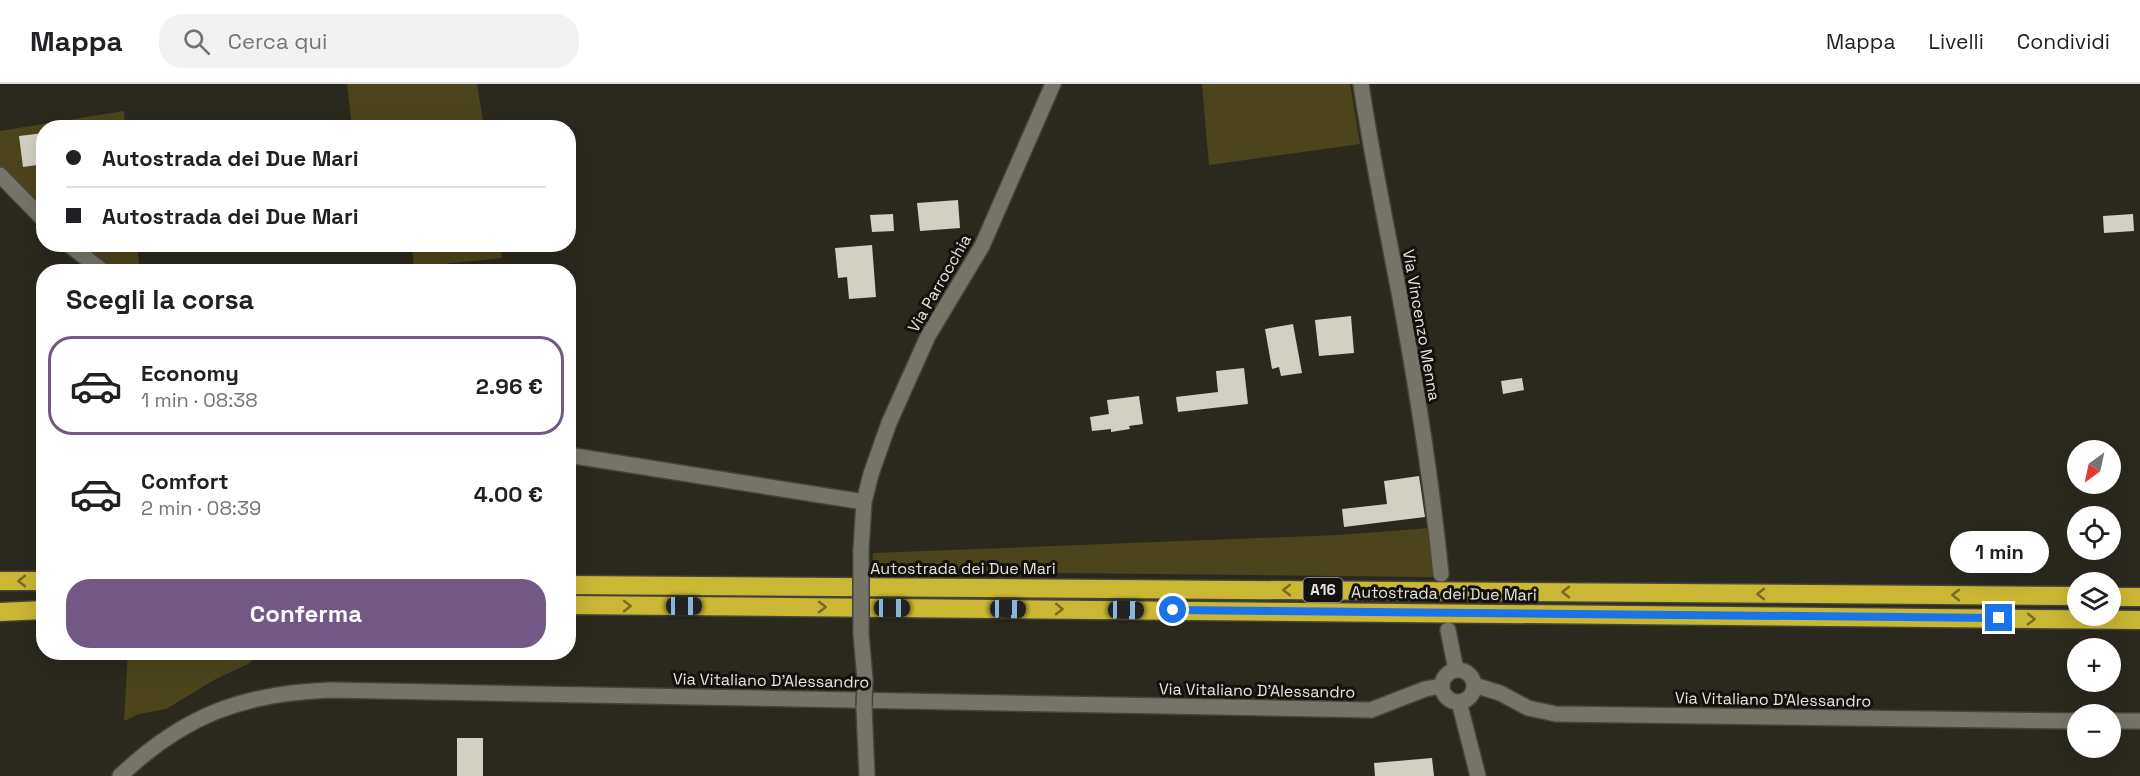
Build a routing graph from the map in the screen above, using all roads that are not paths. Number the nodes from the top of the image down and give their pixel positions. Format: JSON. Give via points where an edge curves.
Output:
{"nodes":[{"id":1,"x":1053,"y":84,"type":"edge"},
{"id":2,"x":1361,"y":84,"type":"edge"},
{"id":3,"x":0,"y":175,"type":"edge"},
{"id":4,"x":36,"y":212,"type":"edge"},
{"id":5,"x":78,"y":252,"type":"edge"},
{"id":6,"x":94,"y":264,"type":"edge"},
{"id":7,"x":576,"y":456,"type":"edge"},
{"id":8,"x":864,"y":502,"type":"junction"},
{"id":9,"x":1441,"y":574,"type":"dead end"},
{"id":10,"x":0,"y":581,"type":"edge"},
{"id":11,"x":36,"y":581,"type":"edge"},
{"id":12,"x":576,"y":585,"type":"edge"},
{"id":13,"x":2067,"y":596,"type":"edge"},
{"id":14,"x":2121,"y":597,"type":"edge"},
{"id":15,"x":2140,"y":597,"type":"edge"},
{"id":16,"x":0,"y":601,"type":"edge"},
{"id":17,"x":36,"y":602,"type":"edge"},
{"id":18,"x":576,"y":605,"type":"edge"},
{"id":19,"x":36,"y":610,"type":"edge"},
{"id":20,"x":0,"y":612,"type":"edge"},
{"id":21,"x":2140,"y":620,"type":"edge"},
{"id":22,"x":1448,"y":630,"type":"dead end"},
{"id":23,"x":1456,"y":670,"type":"junction"},
{"id":24,"x":1441,"y":686,"type":"junction"},
{"id":25,"x":1474,"y":686,"type":"junction"},
{"id":26,"x":1459,"y":702,"type":"junction"},
{"id":27,"x":2067,"y":721,"type":"edge"},
{"id":28,"x":2121,"y":721,"type":"edge"},
{"id":29,"x":2140,"y":721,"type":"edge"},
{"id":30,"x":120,"y":776,"type":"edge"},
{"id":31,"x":867,"y":776,"type":"edge"},
{"id":32,"x":1478,"y":776,"type":"edge"}],
"edges":[{"from":1,"to":8,"type":"street","name":"Via Parrocchia","via":[[982,246],[928,336],[889,423]]},
{"from":2,"to":9,"type":"street","name":"Via Vincenzo Menna","via":[[1434,500]]},
{"from":3,"to":4,"type":"street"},
{"from":5,"to":6,"type":"street"},
{"from":7,"to":8,"type":"street"},
{"from":8,"to":31,"type":"street","name":"Via Parrocchia","bridge":true,"via":[[861,634]]},
{"from":11,"to":10,"type":"highway","one_way":true},
{"from":13,"to":12,"type":"highway","name":"Autostrada dei Due Mari","number":"A16","one_way":true},
{"from":14,"to":15,"type":"highway"},
{"from":16,"to":17,"type":"highway"},
{"from":18,"to":21,"type":"highway","name":"Autostrada dei Due Mari","number":"A16","one_way":true},
{"from":19,"to":20,"type":"highway"},
{"from":22,"to":23,"type":"street"},
{"from":23,"to":24,"type":"street","via":[[1447,674]]},
{"from":23,"to":25,"type":"street","name":"Via Vitaliano D'Alessandro","via":[[1470,675]]},
{"from":24,"to":26,"type":"street","via":[[1449,700]]},
{"from":24,"to":30,"type":"street","name":"Via Vitaliano D'Alessandro","via":[[1371,710],[292,691],[255,698],[191,723],[164,739]]},
{"from":25,"to":26,"type":"street","via":[[1471,695]]},
{"from":25,"to":27,"type":"street","name":"Via Vitaliano D'Alessandro","via":[[1500,693],[1528,708],[1556,714]]},
{"from":26,"to":32,"type":"street"},
{"from":28,"to":29,"type":"street"}]}
